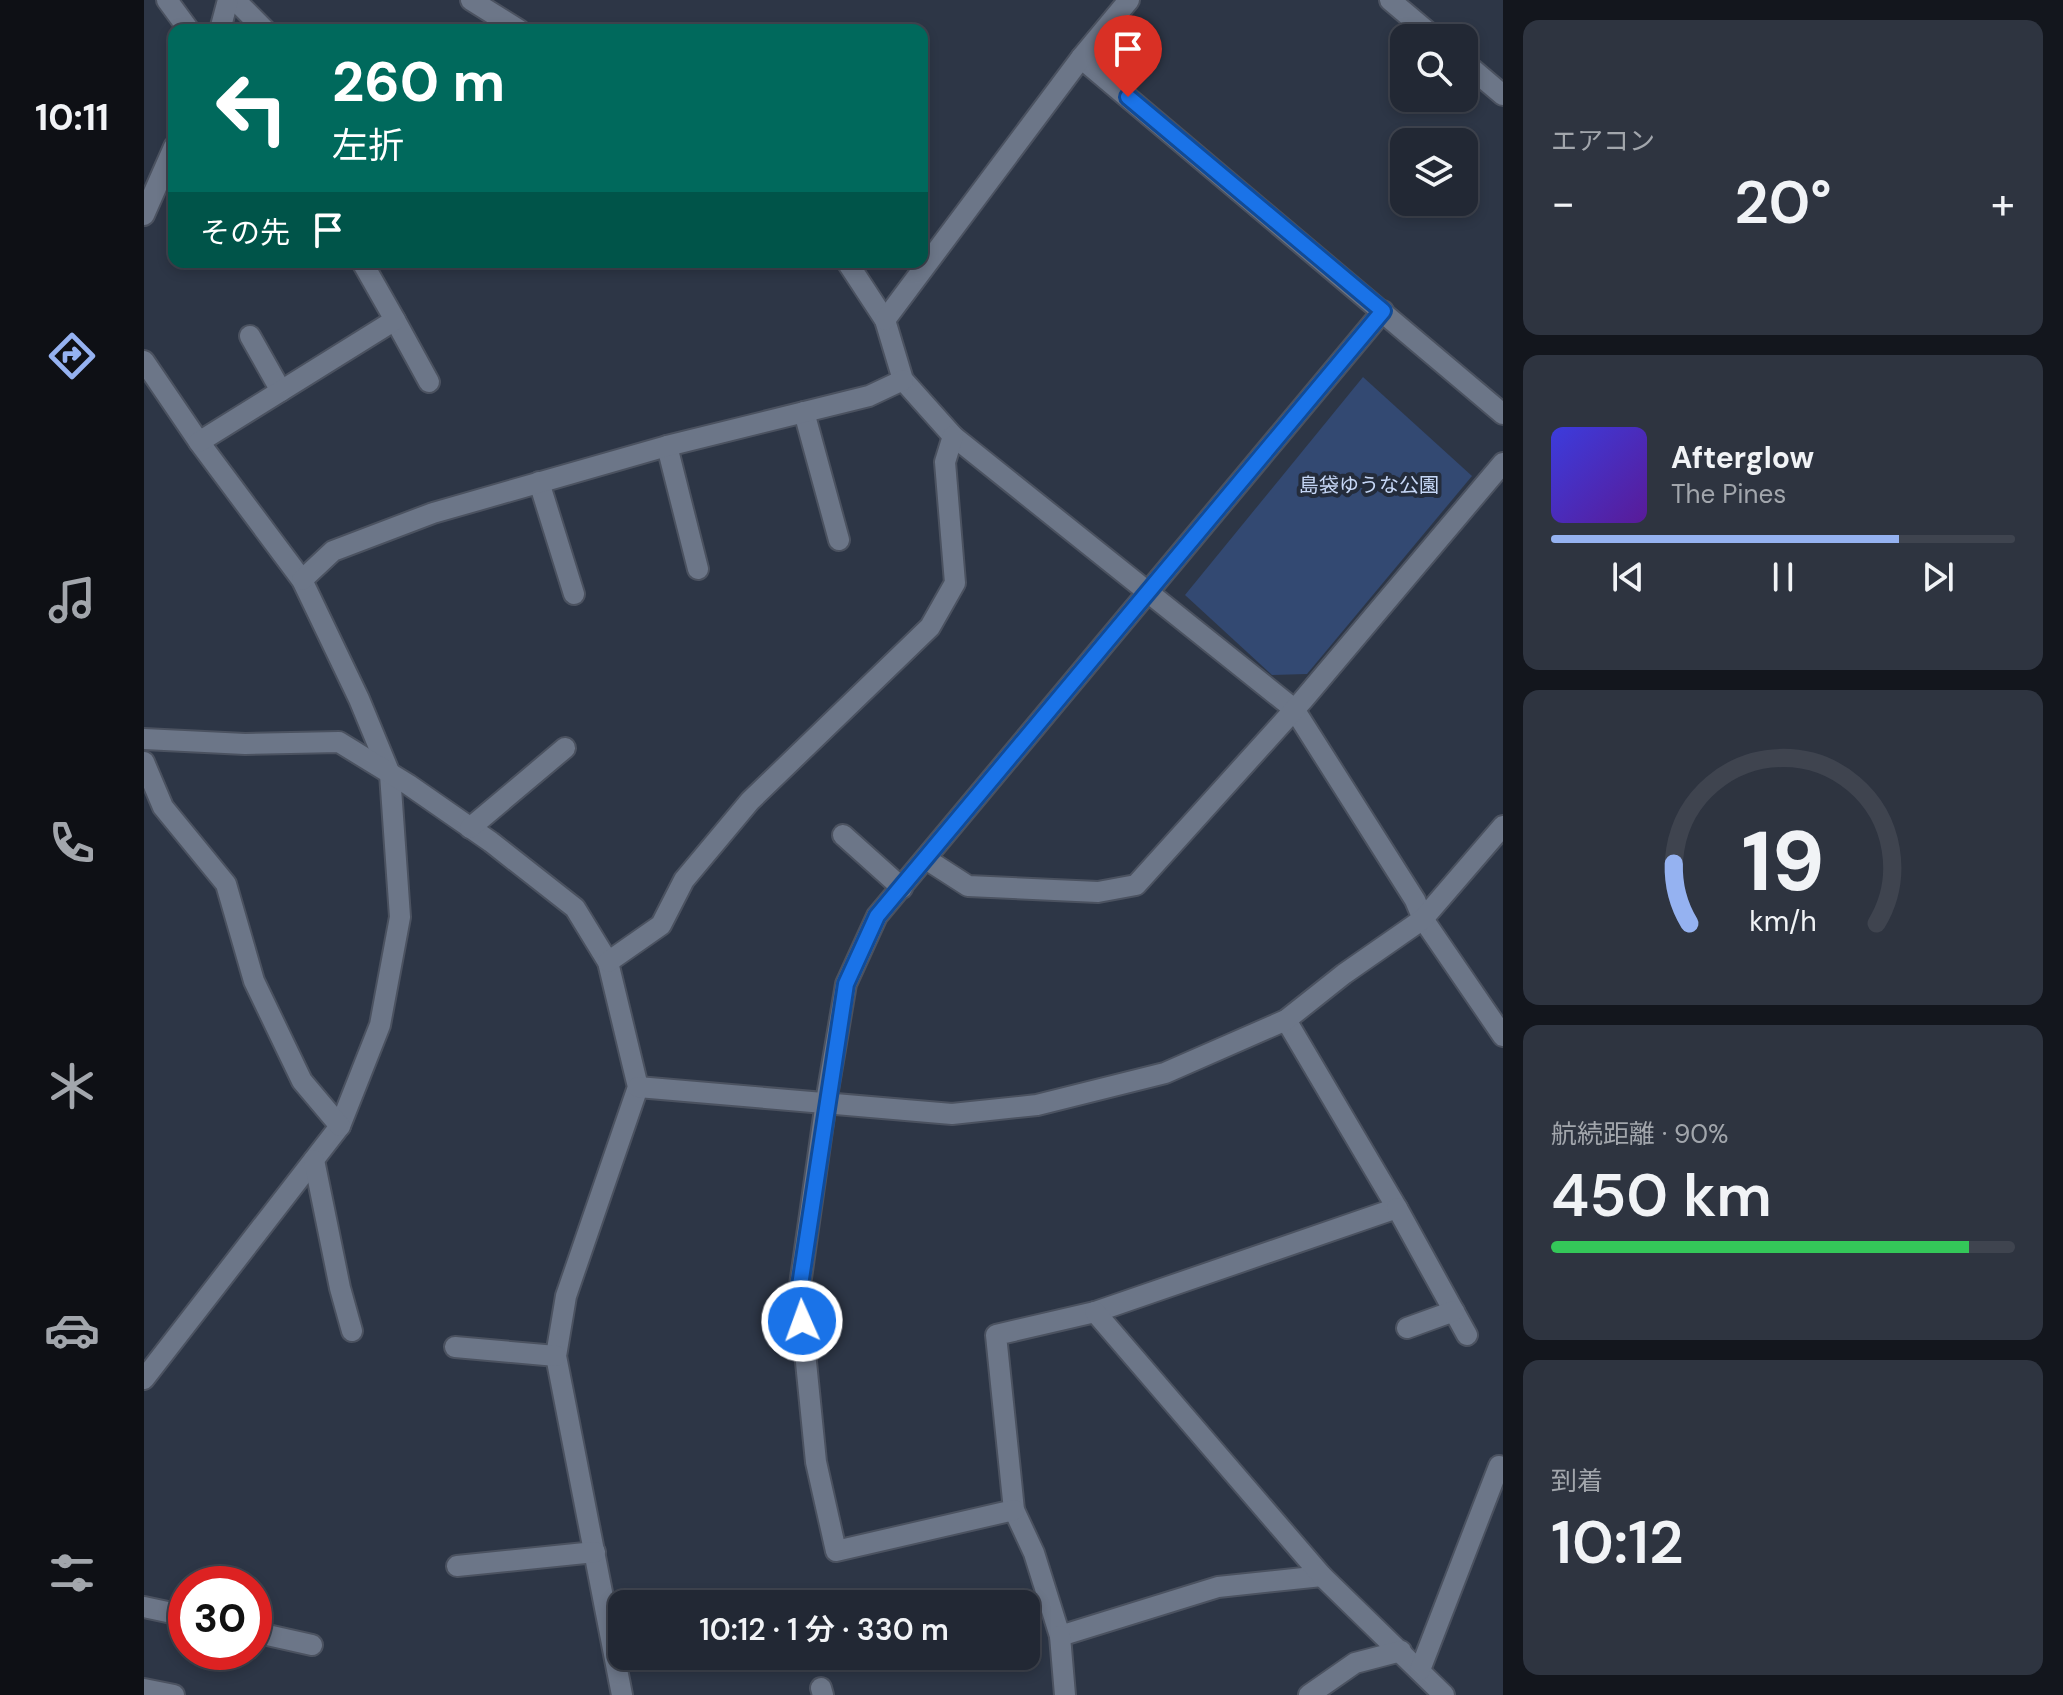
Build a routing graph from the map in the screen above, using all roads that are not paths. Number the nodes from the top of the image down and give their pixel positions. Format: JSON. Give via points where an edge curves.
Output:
{"nodes":[{"id":1,"x":167,"y":0,"type":"edge"},
{"id":2,"x":228,"y":0,"type":"edge"},
{"id":3,"x":235,"y":0,"type":"edge"},
{"id":4,"x":471,"y":0,"type":"edge"},
{"id":5,"x":1129,"y":0,"type":"edge"},
{"id":6,"x":1390,"y":0,"type":"edge"},
{"id":7,"x":185,"y":24,"type":"edge"},
{"id":8,"x":222,"y":24,"type":"edge"},
{"id":9,"x":259,"y":24,"type":"edge"},
{"id":10,"x":509,"y":24,"type":"edge"},
{"id":11,"x":1418,"y":24,"type":"edge"},
{"id":12,"x":1081,"y":58,"type":"junction"},
{"id":13,"x":1478,"y":74,"type":"edge"},
{"id":14,"x":1503,"y":95,"type":"edge"},
{"id":15,"x":168,"y":161,"type":"edge"},
{"id":16,"x":144,"y":215,"type":"edge"},
{"id":17,"x":928,"y":263,"type":"edge"},
{"id":18,"x":365,"y":268,"type":"edge"},
{"id":19,"x":851,"y":268,"type":"edge"},
{"id":20,"x":924,"y":268,"type":"edge"},
{"id":21,"x":1383,"y":311,"type":"junction"},
{"id":22,"x":395,"y":320,"type":"junction"},
{"id":23,"x":885,"y":320,"type":"junction"},
{"id":24,"x":250,"y":336,"type":"dead end"},
{"id":25,"x":144,"y":361,"type":"edge"},
{"id":26,"x":903,"y":380,"type":"junction"},
{"id":27,"x":429,"y":382,"type":"dead end"},
{"id":28,"x":281,"y":391,"type":"junction"},
{"id":29,"x":804,"y":412,"type":"junction"},
{"id":30,"x":1503,"y":414,"type":"edge"},
{"id":31,"x":953,"y":436,"type":"junction"},
{"id":32,"x":199,"y":442,"type":"junction"},
{"id":33,"x":667,"y":446,"type":"junction"},
{"id":34,"x":1503,"y":463,"type":"edge"},
{"id":35,"x":539,"y":482,"type":"junction"},
{"id":36,"x":839,"y":540,"type":"dead end"},
{"id":37,"x":698,"y":569,"type":"dead end"},
{"id":38,"x":302,"y":580,"type":"junction"},
{"id":39,"x":1150,"y":593,"type":"junction"},
{"id":40,"x":574,"y":594,"type":"dead end"},
{"id":41,"x":1294,"y":709,"type":"junction"},
{"id":42,"x":144,"y":739,"type":"edge"},
{"id":43,"x":565,"y":748,"type":"dead end"},
{"id":44,"x":144,"y":762,"type":"edge"},
{"id":45,"x":390,"y":774,"type":"junction"},
{"id":46,"x":1503,"y":826,"type":"edge"},
{"id":47,"x":470,"y":828,"type":"junction"},
{"id":48,"x":843,"y":835,"type":"dead end"},
{"id":49,"x":926,"y":859,"type":"junction"},
{"id":50,"x":902,"y":888,"type":"junction"},
{"id":51,"x":1423,"y":919,"type":"junction"},
{"id":52,"x":608,"y":962,"type":"junction"},
{"id":53,"x":1286,"y":1020,"type":"junction"},
{"id":54,"x":1503,"y":1036,"type":"edge"},
{"id":55,"x":638,"y":1087,"type":"junction"},
{"id":56,"x":826,"y":1102,"type":"junction"},
{"id":57,"x":340,"y":1126,"type":"junction"},
{"id":58,"x":314,"y":1160,"type":"junction"},
{"id":59,"x":1397,"y":1208,"type":"junction"},
{"id":60,"x":1454,"y":1311,"type":"junction"},
{"id":61,"x":1095,"y":1312,"type":"junction"},
{"id":62,"x":1407,"y":1328,"type":"dead end"},
{"id":63,"x":352,"y":1331,"type":"dead end"},
{"id":64,"x":1467,"y":1335,"type":"dead end"},
{"id":65,"x":455,"y":1347,"type":"dead end"},
{"id":66,"x":556,"y":1356,"type":"junction"},
{"id":67,"x":144,"y":1379,"type":"edge"},
{"id":68,"x":1503,"y":1467,"type":"edge"},
{"id":69,"x":1014,"y":1510,"type":"junction"},
{"id":70,"x":595,"y":1552,"type":"junction"},
{"id":71,"x":457,"y":1566,"type":"dead end"},
{"id":72,"x":1322,"y":1576,"type":"junction"},
{"id":73,"x":144,"y":1607,"type":"edge"},
{"id":74,"x":168,"y":1612,"type":"edge"},
{"id":75,"x":272,"y":1636,"type":"edge"},
{"id":76,"x":1060,"y":1636,"type":"junction"},
{"id":77,"x":312,"y":1645,"type":"dead end"},
{"id":78,"x":1401,"y":1651,"type":"junction"},
{"id":79,"x":1420,"y":1670,"type":"junction"},
{"id":80,"x":144,"y":1689,"type":"edge"},
{"id":81,"x":174,"y":1695,"type":"edge"},
{"id":82,"x":622,"y":1695,"type":"edge"},
{"id":83,"x":1065,"y":1695,"type":"edge"},
{"id":84,"x":1309,"y":1695,"type":"edge"},
{"id":85,"x":1444,"y":1695,"type":"edge"}],
"edges":[{"from":1,"to":7,"type":"street"},
{"from":2,"to":8,"type":"street"},
{"from":3,"to":9,"type":"street"},
{"from":4,"to":10,"type":"street"},
{"from":5,"to":12,"type":"street"},
{"from":6,"to":11,"type":"street"},
{"from":12,"to":17,"type":"street"},
{"from":12,"to":21,"type":"street"},
{"from":13,"to":14,"type":"street"},
{"from":15,"to":16,"type":"street"},
{"from":18,"to":22,"type":"street"},
{"from":19,"to":23,"type":"street"},
{"from":20,"to":23,"type":"street"},
{"from":21,"to":30,"type":"street"},
{"from":21,"to":39,"type":"street"},
{"from":22,"to":27,"type":"street"},
{"from":22,"to":28,"type":"street"},
{"from":23,"to":26,"type":"street"},
{"from":24,"to":28,"type":"street"},
{"from":25,"to":32,"type":"street"},
{"from":26,"to":29,"type":"street","via":[[869,396]]},
{"from":26,"to":31,"type":"street"},
{"from":28,"to":32,"type":"street"},
{"from":29,"to":33,"type":"street"},
{"from":29,"to":36,"type":"street"},
{"from":31,"to":39,"type":"street"},
{"from":31,"to":52,"type":"street","via":[[945,462],[955,583],[930,627],[750,801],[684,880],[661,925]]},
{"from":32,"to":38,"type":"street"},
{"from":33,"to":35,"type":"street"},
{"from":33,"to":37,"type":"street"},
{"from":34,"to":41,"type":"street"},
{"from":35,"to":38,"type":"street","via":[[433,513],[333,551]]},
{"from":35,"to":40,"type":"street"},
{"from":38,"to":45,"type":"street"},
{"from":39,"to":41,"type":"street"},
{"from":39,"to":49,"type":"street"},
{"from":41,"to":49,"type":"street","via":[[1136,885],[1098,892],[968,886]]},
{"from":41,"to":51,"type":"street"},
{"from":42,"to":45,"type":"street","via":[[339,742]]},
{"from":43,"to":47,"type":"street"},
{"from":44,"to":57,"type":"street","via":[[163,807],[226,884],[254,981],[302,1081]]},
{"from":45,"to":47,"type":"street"},
{"from":45,"to":57,"type":"street","via":[[400,917],[380,1025]]},
{"from":46,"to":51,"type":"street"},
{"from":47,"to":52,"type":"street","via":[[575,908]]},
{"from":48,"to":50,"type":"street"},
{"from":49,"to":50,"type":"street"},
{"from":50,"to":56,"type":"street","via":[[877,916],[846,984]]},
{"from":51,"to":53,"type":"street"},
{"from":51,"to":54,"type":"street"},
{"from":52,"to":55,"type":"street"},
{"from":53,"to":56,"type":"street","via":[[1165,1073],[1037,1105],[952,1114]]},
{"from":53,"to":59,"type":"street"},
{"from":55,"to":56,"type":"street"},
{"from":55,"to":66,"type":"street","via":[[566,1296]]},
{"from":56,"to":69,"type":"street","via":[[799,1292],[816,1462],[836,1551]]},
{"from":57,"to":58,"type":"street"},
{"from":58,"to":63,"type":"street"},
{"from":58,"to":67,"type":"street"},
{"from":59,"to":60,"type":"street"},
{"from":59,"to":61,"type":"street"},
{"from":60,"to":62,"type":"street"},
{"from":60,"to":64,"type":"street"},
{"from":61,"to":69,"type":"street","via":[[996,1335]]},
{"from":61,"to":72,"type":"street"},
{"from":65,"to":66,"type":"street"},
{"from":66,"to":70,"type":"street"},
{"from":68,"to":79,"type":"street","via":[[1499,1466]]},
{"from":69,"to":76,"type":"street","via":[[1034,1553]]},
{"from":70,"to":71,"type":"street"},
{"from":70,"to":82,"type":"street"},
{"from":72,"to":76,"type":"street","via":[[1218,1587]]},
{"from":72,"to":78,"type":"street"},
{"from":73,"to":74,"type":"street"},
{"from":75,"to":77,"type":"street"},
{"from":76,"to":83,"type":"street"},
{"from":78,"to":79,"type":"street"},
{"from":78,"to":84,"type":"street","via":[[1355,1663]]},
{"from":79,"to":85,"type":"street"},
{"from":80,"to":81,"type":"street"}]}
